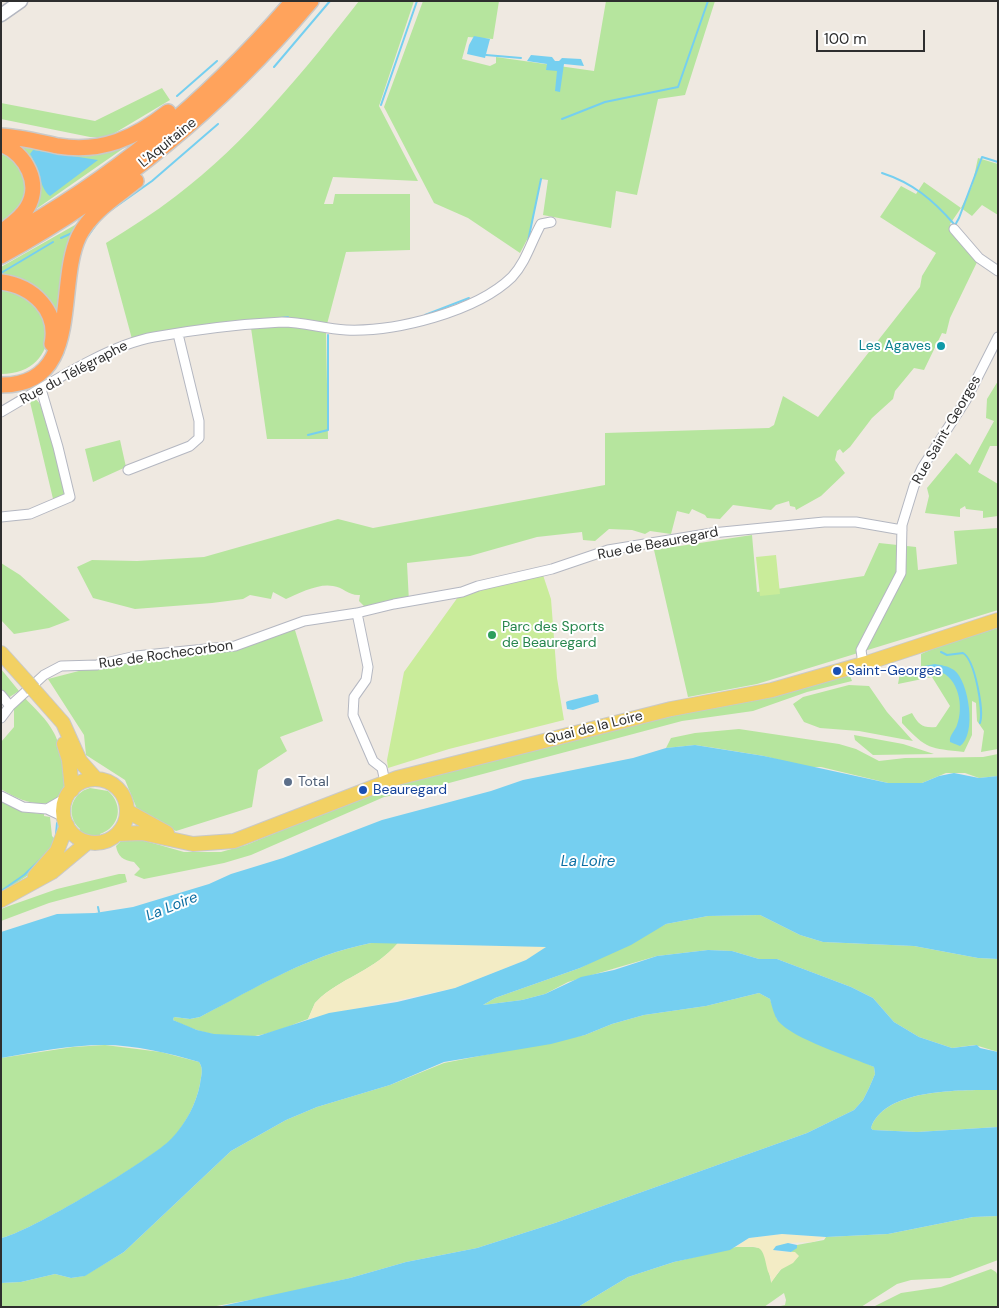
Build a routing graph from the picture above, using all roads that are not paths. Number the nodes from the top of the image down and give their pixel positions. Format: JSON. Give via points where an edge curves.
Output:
{"nodes":[{"id":1,"x":21,"y":1,"type":"edge"},
{"id":2,"x":293,"y":1,"type":"edge"},
{"id":3,"x":312,"y":1,"type":"edge"},
{"id":4,"x":1,"y":15,"type":"edge"},
{"id":5,"x":220,"y":78,"type":"junction"},
{"id":6,"x":198,"y":118,"type":"junction"},
{"id":7,"x":1,"y":136,"type":"edge"},
{"id":8,"x":1,"y":144,"type":"edge"},
{"id":9,"x":551,"y":222,"type":"dead end"},
{"id":10,"x":954,"y":229,"type":"dead end"},
{"id":11,"x":1,"y":232,"type":"edge"},
{"id":12,"x":1,"y":240,"type":"edge"},
{"id":13,"x":1,"y":256,"type":"edge"},
{"id":14,"x":998,"y":271,"type":"edge"},
{"id":15,"x":1,"y":282,"type":"edge"},
{"id":16,"x":178,"y":334,"type":"junction"},
{"id":17,"x":998,"y":337,"type":"edge"},
{"id":18,"x":1,"y":380,"type":"edge"},
{"id":19,"x":1,"y":385,"type":"edge"},
{"id":20,"x":41,"y":389,"type":"junction"},
{"id":21,"x":1,"y":412,"type":"edge"},
{"id":22,"x":128,"y":470,"type":"dead end"},
{"id":23,"x":1,"y":517,"type":"edge"},
{"id":24,"x":902,"y":530,"type":"junction"},
{"id":25,"x":359,"y":613,"type":"junction"},
{"id":26,"x":998,"y":620,"type":"edge"},
{"id":27,"x":1,"y":652,"type":"edge"},
{"id":28,"x":863,"y":664,"type":"junction"},
{"id":29,"x":1,"y":695,"type":"edge"},
{"id":30,"x":42,"y":700,"type":"junction"},
{"id":31,"x":10,"y":706,"type":"junction"},
{"id":32,"x":1,"y":718,"type":"edge"},
{"id":33,"x":96,"y":779,"type":"junction"},
{"id":34,"x":385,"y":782,"type":"junction"},
{"id":35,"x":69,"y":794,"type":"junction"},
{"id":36,"x":1,"y":796,"type":"edge"},
{"id":37,"x":47,"y":809,"type":"junction"},
{"id":38,"x":127,"y":811,"type":"junction"},
{"id":39,"x":65,"y":821,"type":"junction"},
{"id":40,"x":118,"y":834,"type":"junction"},
{"id":41,"x":88,"y":842,"type":"junction"},
{"id":42,"x":193,"y":844,"type":"junction"},
{"id":43,"x":22,"y":888,"type":"junction"},
{"id":44,"x":1,"y":900,"type":"edge"}],
"edges":[{"from":1,"to":4,"type":"street"},
{"from":2,"to":5,"type":"highway","name":"L'Aquitaine"},
{"from":3,"to":6,"type":"highway","name":"L'Aquitaine","via":[[260,59]]},
{"from":5,"to":7,"type":"highway","via":[[142,131],[104,146],[74,148]]},
{"from":5,"to":12,"type":"highway","name":"L'Aquitaine","via":[[123,161],[54,209]]},
{"from":6,"to":13,"type":"highway","name":"L'Aquitaine","via":[[62,221]]},
{"from":6,"to":19,"type":"highway","via":[[157,164],[99,210],[85,226],[72,260],[61,335],[53,358],[30,379]]},
{"from":8,"to":11,"type":"highway","via":[[16,152],[26,164],[32,187],[26,209]]},
{"from":9,"to":16,"type":"street","name":"Rue du Télégraphe","via":[[542,224],[527,255],[502,286],[477,301],[418,321],[349,330],[281,322]]},
{"from":10,"to":14,"type":"street","via":[[979,258]]},
{"from":15,"to":18,"type":"highway","via":[[18,286],[37,298],[50,314],[54,334],[51,348],[39,366],[20,377]]},
{"from":16,"to":20,"type":"street","name":"Rue du Télégraphe","via":[[131,343]]},
{"from":16,"to":22,"type":"street","via":[[199,421],[198,438],[190,446]]},
{"from":17,"to":24,"type":"street","name":"Rue Saint-Georges","via":[[960,411],[922,468]]},
{"from":20,"to":21,"type":"street","name":"Rue du Télégraphe"},
{"from":20,"to":23,"type":"street","via":[[70,496],[30,514]]},
{"from":24,"to":25,"type":"street","name":"Rue de Beauregard","via":[[839,521],[712,533],[608,550],[552,569],[462,592]]},
{"from":24,"to":28,"type":"street","name":"Rue Saint-Georges","via":[[901,573],[862,650]]},
{"from":25,"to":31,"type":"street","name":"Rue de Rochecorbon","via":[[304,621],[235,646],[136,656],[88,666],[61,666],[44,675]]},
{"from":25,"to":34,"type":"street","via":[[368,667],[366,680],[354,697],[353,715],[373,761],[382,768]]},
{"from":26,"to":28,"type":"main road","name":"Quai de la Loire"},
{"from":27,"to":30,"type":"main road"},
{"from":28,"to":34,"type":"main road","name":"Quai de la Loire","via":[[772,690],[671,709]]},
{"from":29,"to":31,"type":"street"},
{"from":30,"to":33,"type":"main road","via":[[63,723],[80,761]]},
{"from":30,"to":35,"type":"main road","via":[[67,753]]},
{"from":31,"to":32,"type":"street","name":"Rue de Rochecorbon"},
{"from":33,"to":35,"type":"main road","via":[[78,784]]},
{"from":33,"to":38,"type":"main road","via":[[114,785],[126,801]]},
{"from":34,"to":42,"type":"main road","name":"Quai de la Loire","via":[[250,836],[221,844]]},
{"from":35,"to":37,"type":"street"},
{"from":35,"to":39,"type":"main road"},
{"from":36,"to":37,"type":"street","via":[[23,807]]},
{"from":37,"to":39,"type":"street"},
{"from":38,"to":40,"type":"main road"},
{"from":38,"to":42,"type":"main road"},
{"from":39,"to":41,"type":"main road","via":[[79,838]]},
{"from":39,"to":43,"type":"main road","via":[[57,851]]},
{"from":40,"to":41,"type":"main road","via":[[102,842]]},
{"from":40,"to":42,"type":"main road","via":[[142,833]]},
{"from":41,"to":43,"type":"main road","via":[[52,872]]},
{"from":43,"to":44,"type":"main road"}]}
